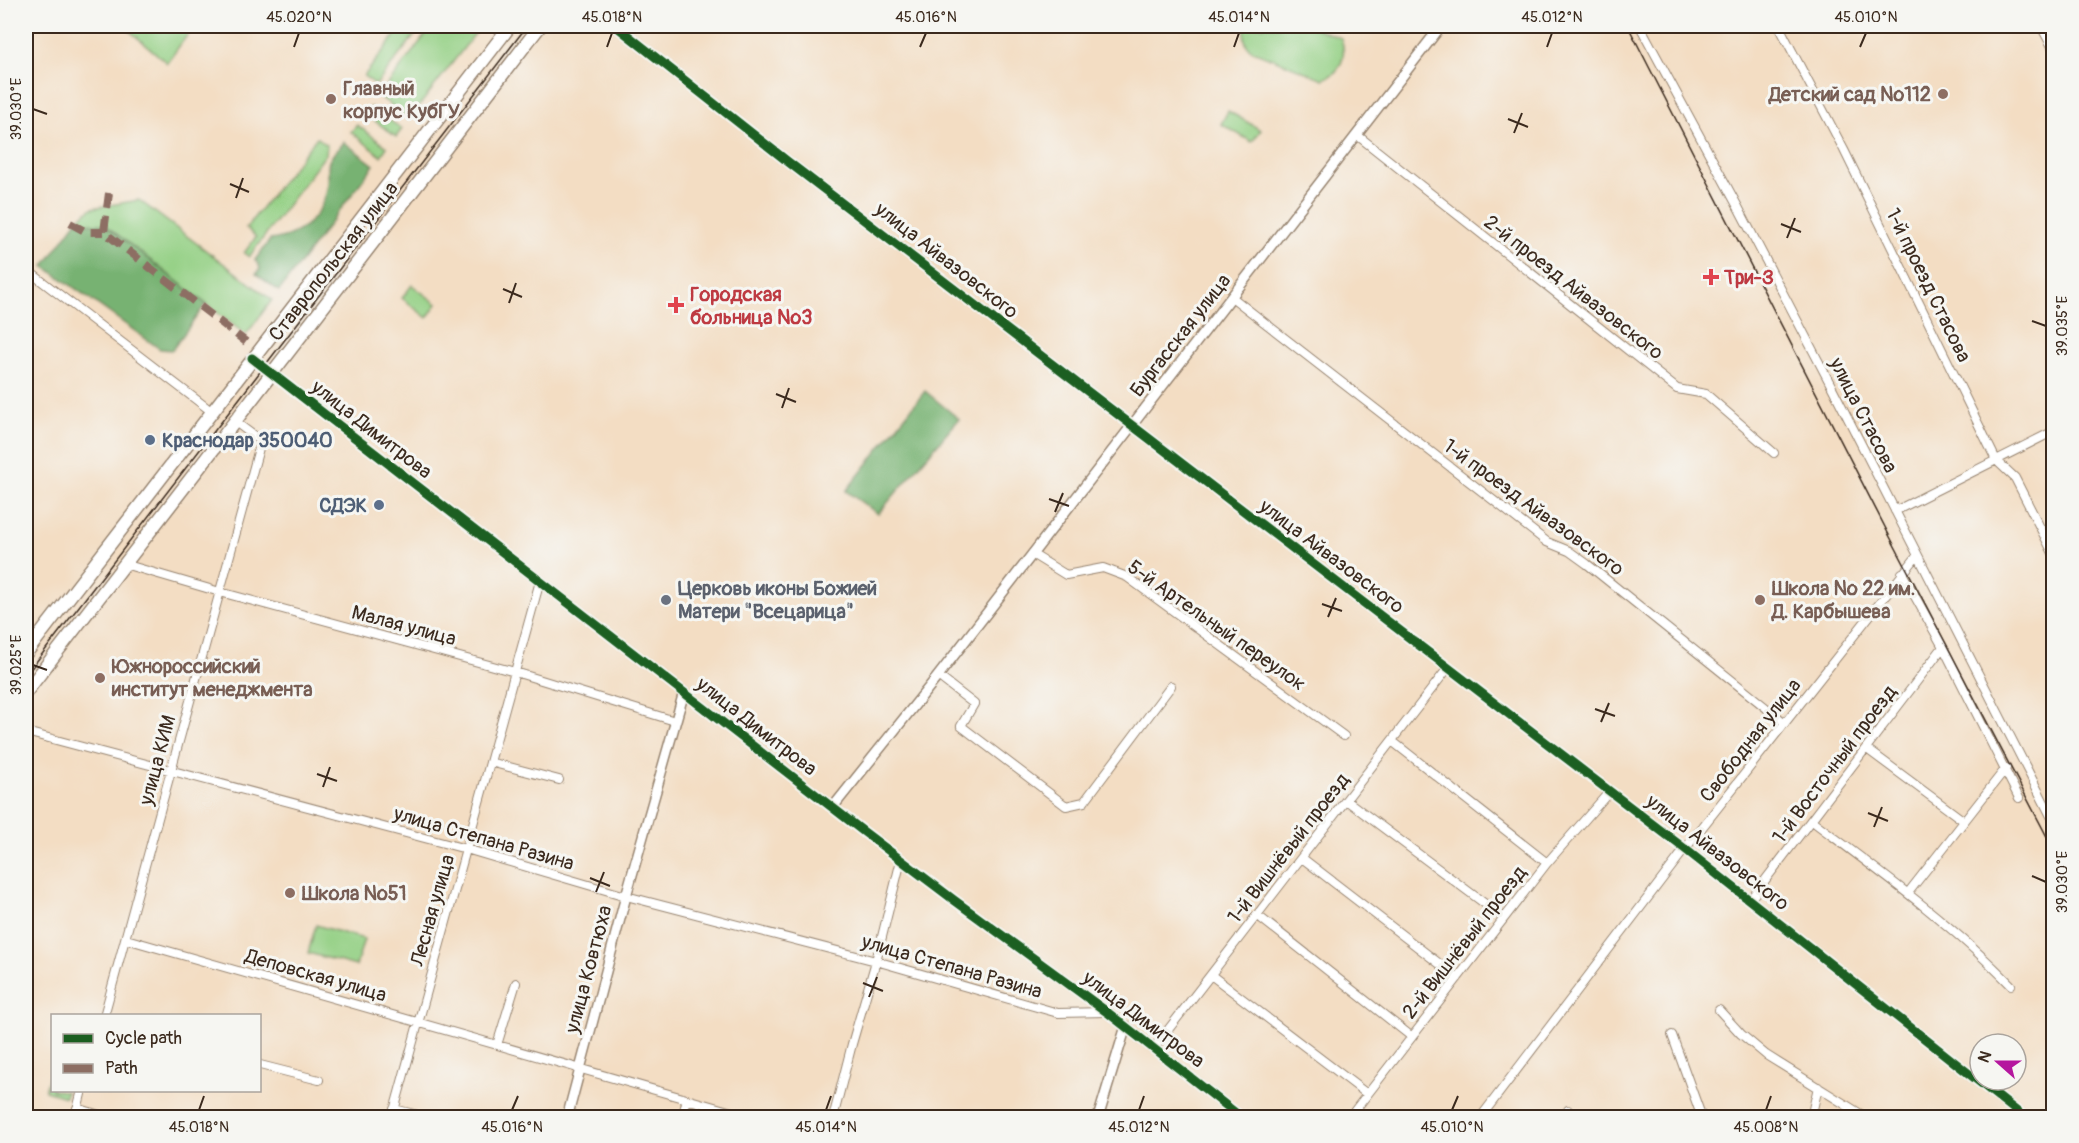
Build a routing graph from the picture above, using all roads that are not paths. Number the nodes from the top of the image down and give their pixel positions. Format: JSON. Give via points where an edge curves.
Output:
{"nodes":[{"id":1,"x":510,"y":26,"type":"edge"},
{"id":2,"x":540,"y":26,"type":"edge"},
{"id":3,"x":616,"y":26,"type":"edge"},
{"id":4,"x":1441,"y":26,"type":"edge"},
{"id":5,"x":1640,"y":26,"type":"edge"},
{"id":6,"x":1779,"y":26,"type":"edge"},
{"id":7,"x":2041,"y":26,"type":"edge"},
{"id":8,"x":2054,"y":50,"type":"edge"},
{"id":9,"x":1357,"y":135,"type":"junction"},
{"id":10,"x":26,"y":269,"type":"edge"},
{"id":11,"x":1233,"y":297,"type":"junction"},
{"id":12,"x":252,"y":358,"type":"junction"},
{"id":13,"x":271,"y":374,"type":"junction"},
{"id":14,"x":211,"y":411,"type":"junction"},
{"id":15,"x":234,"y":421,"type":"junction"},
{"id":16,"x":1132,"y":426,"type":"junction"},
{"id":17,"x":2054,"y":431,"type":"edge"},
{"id":18,"x":1774,"y":453,"type":"dead end"},
{"id":19,"x":1996,"y":460,"type":"junction"},
{"id":20,"x":1895,"y":511,"type":"junction"},
{"id":21,"x":1032,"y":554,"type":"junction"},
{"id":22,"x":2054,"y":555,"type":"edge"},
{"id":23,"x":1917,"y":556,"type":"junction"},
{"id":24,"x":124,"y":564,"type":"junction"},
{"id":25,"x":1902,"y":573,"type":"junction"},
{"id":26,"x":540,"y":581,"type":"junction"},
{"id":27,"x":220,"y":592,"type":"junction"},
{"id":28,"x":1943,"y":647,"type":"junction"},
{"id":29,"x":26,"y":653,"type":"edge"},
{"id":30,"x":1448,"y":668,"type":"junction"},
{"id":31,"x":516,"y":672,"type":"junction"},
{"id":32,"x":938,"y":676,"type":"junction"},
{"id":33,"x":1171,"y":686,"type":"dead end"},
{"id":34,"x":26,"y":692,"type":"edge"},
{"id":35,"x":684,"y":692,"type":"junction"},
{"id":36,"x":675,"y":721,"type":"junction"},
{"id":37,"x":1785,"y":723,"type":"junction"},
{"id":38,"x":26,"y":732,"type":"edge"},
{"id":39,"x":1344,"y":736,"type":"dead end"},
{"id":40,"x":1392,"y":741,"type":"junction"},
{"id":41,"x":1867,"y":749,"type":"junction"},
{"id":42,"x":490,"y":762,"type":"junction"},
{"id":43,"x":2006,"y":768,"type":"junction"},
{"id":44,"x":172,"y":770,"type":"junction"},
{"id":45,"x":559,"y":780,"type":"dead end"},
{"id":46,"x":1610,"y":791,"type":"junction"},
{"id":47,"x":2019,"y":798,"type":"dead end"},
{"id":48,"x":1346,"y":800,"type":"junction"},
{"id":49,"x":833,"y":807,"type":"junction"},
{"id":50,"x":1811,"y":820,"type":"junction"},
{"id":51,"x":1964,"y":821,"type":"junction"},
{"id":52,"x":2054,"y":822,"type":"edge"},
{"id":53,"x":466,"y":849,"type":"junction"},
{"id":54,"x":1685,"y":849,"type":"junction"},
{"id":55,"x":1302,"y":858,"type":"junction"},
{"id":56,"x":901,"y":860,"type":"junction"},
{"id":57,"x":1547,"y":863,"type":"junction"},
{"id":58,"x":1908,"y":893,"type":"junction"},
{"id":59,"x":626,"y":896,"type":"junction"},
{"id":60,"x":1750,"y":900,"type":"junction"},
{"id":61,"x":1257,"y":915,"type":"junction"},
{"id":62,"x":1504,"y":918,"type":"junction"},
{"id":63,"x":126,"y":939,"type":"junction"},
{"id":64,"x":876,"y":961,"type":"junction"},
{"id":65,"x":1211,"y":975,"type":"junction"},
{"id":66,"x":1458,"y":978,"type":"junction"},
{"id":67,"x":516,"y":983,"type":"dead end"},
{"id":68,"x":2011,"y":985,"type":"dead end"},
{"id":69,"x":1719,"y":1010,"type":"dead end"},
{"id":70,"x":1107,"y":1012,"type":"junction"},
{"id":71,"x":105,"y":1014,"type":"edge"},
{"id":72,"x":418,"y":1021,"type":"junction"},
{"id":73,"x":1126,"y":1026,"type":"junction"},
{"id":74,"x":1672,"y":1035,"type":"dead end"},
{"id":75,"x":1412,"y":1037,"type":"junction"},
{"id":76,"x":497,"y":1045,"type":"junction"},
{"id":77,"x":1154,"y":1048,"type":"junction"},
{"id":78,"x":261,"y":1065,"type":"edge"},
{"id":79,"x":580,"y":1069,"type":"junction"},
{"id":80,"x":319,"y":1080,"type":"dead end"},
{"id":81,"x":1818,"y":1087,"type":"junction"},
{"id":82,"x":81,"y":1092,"type":"edge"},
{"id":83,"x":1367,"y":1094,"type":"junction"},
{"id":84,"x":687,"y":1099,"type":"junction"},
{"id":85,"x":77,"y":1108,"type":"junction"},
{"id":86,"x":393,"y":1113,"type":"edge"},
{"id":87,"x":75,"y":1118,"type":"edge"},
{"id":88,"x":109,"y":1118,"type":"edge"},
{"id":89,"x":430,"y":1118,"type":"edge"},
{"id":90,"x":567,"y":1118,"type":"edge"},
{"id":91,"x":682,"y":1118,"type":"edge"},
{"id":92,"x":753,"y":1118,"type":"edge"},
{"id":93,"x":833,"y":1118,"type":"edge"},
{"id":94,"x":1098,"y":1118,"type":"edge"},
{"id":95,"x":1242,"y":1118,"type":"edge"},
{"id":96,"x":1349,"y":1118,"type":"edge"},
{"id":97,"x":1480,"y":1118,"type":"edge"},
{"id":98,"x":1702,"y":1118,"type":"edge"},
{"id":99,"x":1811,"y":1118,"type":"edge"},
{"id":100,"x":1867,"y":1118,"type":"edge"},
{"id":101,"x":2025,"y":1118,"type":"edge"}],
"edges":[{"from":1,"to":12,"type":"main road","name":"Ставропольская улица"},
{"from":2,"to":13,"type":"main road","name":"Ставропольская улица"},
{"from":3,"to":16,"type":"street","name":"улица Айвазовского"},
{"from":4,"to":9,"type":"street","name":"Бургасская улица"},
{"from":5,"to":20,"type":"street","name":"улица Стасова"},
{"from":6,"to":19,"type":"street","name":"1-й проезд Стасова"},
{"from":7,"to":8,"type":"street"},
{"from":9,"to":11,"type":"street","name":"Бургасская улица"},
{"from":9,"to":18,"type":"street","name":"2-й проезд Айвазовского","via":[[1677,389],[1706,394]]},
{"from":10,"to":14,"type":"street"},
{"from":11,"to":16,"type":"street","name":"Бургасская улица"},
{"from":11,"to":37,"type":"street","name":"1-й проезд Айвазовского","via":[[1547,542],[1587,564]]},
{"from":12,"to":13,"type":"street","name":"улица Димитрова"},
{"from":12,"to":14,"type":"main road","name":"Ставропольская улица"},
{"from":13,"to":15,"type":"main road","name":"Ставропольская улица"},
{"from":13,"to":26,"type":"street","name":"улица Димитрова"},
{"from":14,"to":29,"type":"main road","name":"Ставропольская улица"},
{"from":15,"to":24,"type":"main road","name":"Ставропольская улица"},
{"from":15,"to":27,"type":"street","name":"улица КИМ","via":[[261,441]]},
{"from":16,"to":21,"type":"street","name":"Бургасская улица"},
{"from":16,"to":30,"type":"street","name":"улица Айвазовского"},
{"from":17,"to":19,"type":"street"},
{"from":19,"to":20,"type":"street"},
{"from":19,"to":22,"type":"street","name":"1-й проезд Стасова","via":[[2015,477]]},
{"from":20,"to":23,"type":"street","name":"улица Стасова"},
{"from":21,"to":32,"type":"street","name":"Бургасская улица"},
{"from":21,"to":39,"type":"street","name":"5-й Артельный переулок","via":[[1066,575],[1103,568],[1127,577]]},
{"from":23,"to":25,"type":"street","name":"Свободная улица"},
{"from":23,"to":52,"type":"street","name":"улица Стасова"},
{"from":24,"to":27,"type":"street","name":"Малая улица"},
{"from":24,"to":34,"type":"main road","name":"Ставропольская улица"},
{"from":25,"to":28,"type":"street"},
{"from":25,"to":37,"type":"street","name":"Свободная улица"},
{"from":26,"to":31,"type":"street","name":"Лесная улица"},
{"from":26,"to":35,"type":"street","name":"улица Димитрова"},
{"from":27,"to":31,"type":"street","name":"Малая улица"},
{"from":27,"to":44,"type":"street","name":"улица КИМ"},
{"from":28,"to":41,"type":"street","name":"1-й Восточный проезд"},
{"from":28,"to":43,"type":"street"},
{"from":30,"to":40,"type":"street","name":"1-й Вишнёвый проезд"},
{"from":30,"to":46,"type":"street","name":"улица Айвазовского"},
{"from":31,"to":36,"type":"street","name":"Малая улица"},
{"from":31,"to":42,"type":"street","name":"Лесная улица"},
{"from":32,"to":33,"type":"street","via":[[974,704],[961,726],[1066,806],[1084,802]]},
{"from":32,"to":49,"type":"street","name":"Бургасская улица"},
{"from":35,"to":36,"type":"street","name":"улица Ковтюха"},
{"from":35,"to":49,"type":"street","name":"улица Димитрова"},
{"from":36,"to":59,"type":"street","name":"улица Ковтюха"},
{"from":37,"to":54,"type":"street","name":"Свободная улица"},
{"from":38,"to":44,"type":"street","name":"улица Степана Разина"},
{"from":40,"to":48,"type":"street","name":"1-й Вишнёвый проезд"},
{"from":40,"to":57,"type":"street"},
{"from":41,"to":50,"type":"street","name":"1-й Восточный проезд"},
{"from":41,"to":51,"type":"street"},
{"from":42,"to":45,"type":"street"},
{"from":42,"to":53,"type":"street","name":"Лесная улица"},
{"from":43,"to":47,"type":"street"},
{"from":43,"to":51,"type":"street"},
{"from":44,"to":53,"type":"street","name":"улица Степана Разина"},
{"from":44,"to":63,"type":"street","name":"улица КИМ"},
{"from":46,"to":54,"type":"street","name":"улица Айвазовского"},
{"from":46,"to":57,"type":"street","name":"2-й Вишнёвый проезд"},
{"from":48,"to":55,"type":"street","name":"1-й Вишнёвый проезд"},
{"from":48,"to":62,"type":"street"},
{"from":49,"to":56,"type":"street","name":"улица Димитрова"},
{"from":50,"to":58,"type":"street"},
{"from":50,"to":60,"type":"street","name":"1-й Восточный проезд"},
{"from":51,"to":58,"type":"street"},
{"from":53,"to":59,"type":"street","name":"улица Степана Разина"},
{"from":53,"to":72,"type":"street","name":"Лесная улица"},
{"from":54,"to":60,"type":"street","name":"улица Айвазовского"},
{"from":54,"to":97,"type":"street","name":"Свободная улица"},
{"from":55,"to":61,"type":"street","name":"1-й Вишнёвый проезд"},
{"from":55,"to":66,"type":"street"},
{"from":56,"to":64,"type":"street"},
{"from":56,"to":70,"type":"street","name":"улица Димитрова"},
{"from":57,"to":62,"type":"street","name":"2-й Вишнёвый проезд"},
{"from":58,"to":68,"type":"street"},
{"from":59,"to":64,"type":"street","name":"улица Степана Разина"},
{"from":59,"to":79,"type":"street","name":"улица Ковтюха"},
{"from":60,"to":101,"type":"street","name":"улица Айвазовского"},
{"from":61,"to":65,"type":"street","name":"1-й Вишнёвый проезд"},
{"from":61,"to":75,"type":"street"},
{"from":62,"to":66,"type":"street","name":"2-й Вишнёвый проезд"},
{"from":63,"to":71,"type":"street","name":"улица КИМ"},
{"from":63,"to":72,"type":"street","name":"Деповская улица"},
{"from":64,"to":70,"type":"street","name":"улица Степана Разина","via":[[1058,1013]]},
{"from":64,"to":93,"type":"street"},
{"from":65,"to":77,"type":"street","name":"1-й Вишнёвый проезд"},
{"from":65,"to":83,"type":"street"},
{"from":66,"to":75,"type":"street","name":"2-й Вишнёвый проезд"},
{"from":67,"to":76,"type":"street"},
{"from":69,"to":81,"type":"street","via":[[1766,1055]]},
{"from":70,"to":73,"type":"street","name":"улица Димитрова"},
{"from":72,"to":76,"type":"street","name":"Деповская улица"},
{"from":72,"to":86,"type":"street","name":"Лесная улица"},
{"from":73,"to":77,"type":"street","name":"улица Димитрова"},
{"from":73,"to":94,"type":"street"},
{"from":74,"to":98,"type":"street"},
{"from":75,"to":83,"type":"street","name":"2-й Вишнёвый проезд"},
{"from":76,"to":79,"type":"street","name":"Деповская улица"},
{"from":77,"to":95,"type":"street","name":"улица Димитрова"},
{"from":78,"to":80,"type":"street"},
{"from":79,"to":84,"type":"street","name":"Деповская улица"},
{"from":79,"to":90,"type":"street","name":"улица Ковтюха"},
{"from":81,"to":99,"type":"street"},
{"from":81,"to":100,"type":"street"},
{"from":82,"to":85,"type":"street"},
{"from":83,"to":96,"type":"street","name":"2-й Вишнёвый проезд"},
{"from":84,"to":91,"type":"street"},
{"from":84,"to":92,"type":"street","name":"Деповская улица"},
{"from":85,"to":87,"type":"street"},
{"from":85,"to":88,"type":"street"},
{"from":86,"to":89,"type":"street","name":"Лесная улица"}]}
